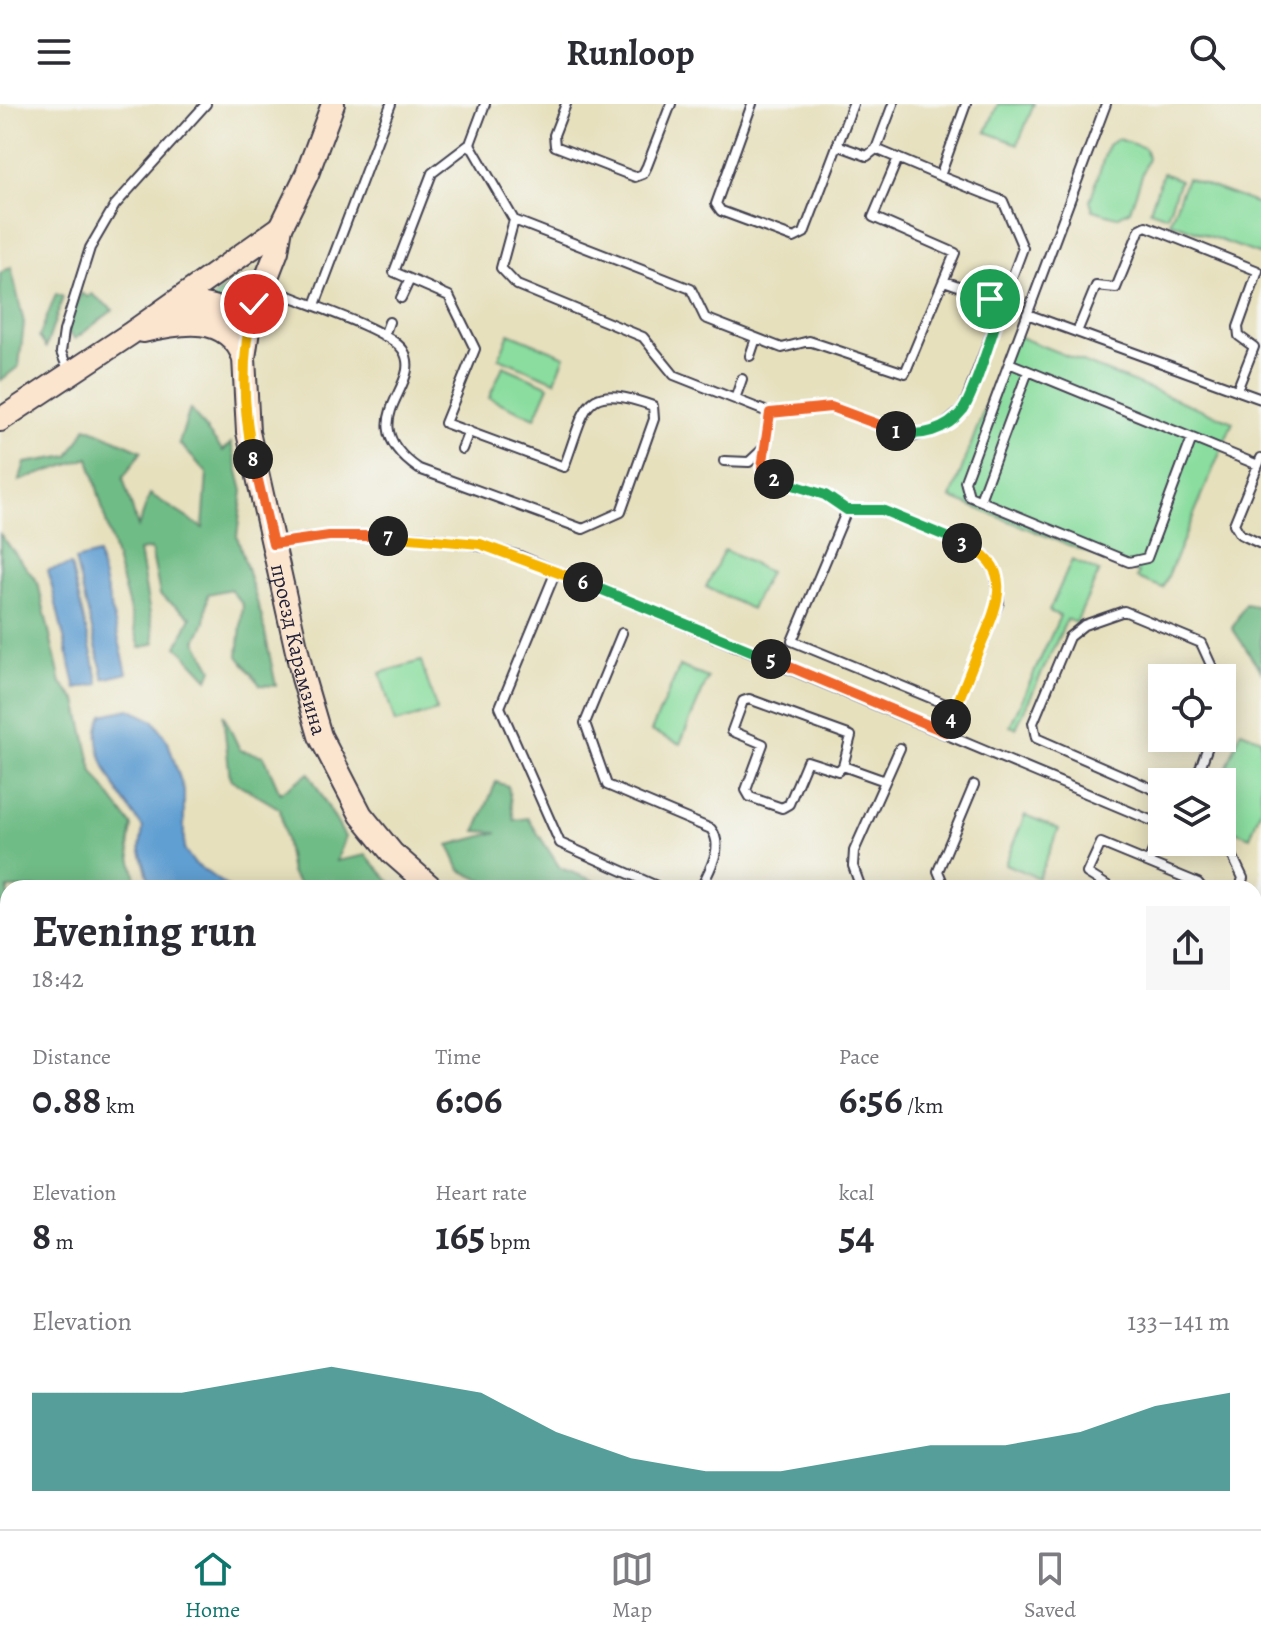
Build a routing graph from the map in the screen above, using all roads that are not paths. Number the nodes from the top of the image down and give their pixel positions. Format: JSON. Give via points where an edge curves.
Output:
{"nodes":[{"id":1,"x":206,"y":104,"type":"edge"},
{"id":2,"x":333,"y":104,"type":"edge"},
{"id":3,"x":391,"y":104,"type":"edge"},
{"id":4,"x":485,"y":104,"type":"edge"},
{"id":5,"x":566,"y":104,"type":"edge"},
{"id":6,"x":671,"y":104,"type":"edge"},
{"id":7,"x":752,"y":104,"type":"edge"},
{"id":8,"x":853,"y":104,"type":"edge"},
{"id":9,"x":893,"y":104,"type":"edge"},
{"id":10,"x":966,"y":104,"type":"edge"},
{"id":11,"x":1106,"y":104,"type":"edge"},
{"id":12,"x":470,"y":144,"type":"junction"},
{"id":13,"x":837,"y":145,"type":"junction"},
{"id":14,"x":876,"y":149,"type":"junction"},
{"id":15,"x":898,"y":158,"type":"junction"},
{"id":16,"x":940,"y":176,"type":"junction"},
{"id":17,"x":514,"y":220,"type":"junction"},
{"id":18,"x":281,"y":227,"type":"junction"},
{"id":19,"x":410,"y":279,"type":"junction"},
{"id":20,"x":944,"y":281,"type":"junction"},
{"id":21,"x":262,"y":285,"type":"junction"},
{"id":22,"x":964,"y":288,"type":"dead end"},
{"id":23,"x":401,"y":298,"type":"dead end"},
{"id":24,"x":990,"y":299,"type":"dead end"},
{"id":25,"x":1003,"y":303,"type":"junction"},
{"id":26,"x":173,"y":305,"type":"junction"},
{"id":27,"x":315,"y":305,"type":"junction"},
{"id":28,"x":1027,"y":314,"type":"junction"},
{"id":29,"x":389,"y":322,"type":"dead end"},
{"id":30,"x":249,"y":323,"type":"junction"},
{"id":31,"x":1077,"y":332,"type":"junction"},
{"id":32,"x":130,"y":334,"type":"junction"},
{"id":33,"x":384,"y":336,"type":"junction"},
{"id":34,"x":756,"y":338,"type":"junction"},
{"id":35,"x":750,"y":356,"type":"dead end"},
{"id":36,"x":244,"y":358,"type":"junction"},
{"id":37,"x":1009,"y":363,"type":"junction"},
{"id":38,"x":1028,"y":371,"type":"junction"},
{"id":39,"x":69,"y":373,"type":"junction"},
{"id":40,"x":742,"y":379,"type":"dead end"},
{"id":41,"x":1237,"y":390,"type":"junction"},
{"id":42,"x":735,"y":399,"type":"junction"},
{"id":43,"x":1261,"y":399,"type":"edge"},
{"id":44,"x":770,"y":413,"type":"junction"},
{"id":45,"x":4,"y":419,"type":"edge"},
{"id":46,"x":469,"y":431,"type":"junction"},
{"id":47,"x":1192,"y":438,"type":"junction"},
{"id":48,"x":765,"y":447,"type":"junction"},
{"id":49,"x":462,"y":449,"type":"dead end"},
{"id":50,"x":724,"y":461,"type":"dead end"},
{"id":51,"x":1260,"y":462,"type":"edge"},
{"id":52,"x":980,"y":500,"type":"junction"},
{"id":53,"x":847,"y":510,"type":"junction"},
{"id":54,"x":273,"y":544,"type":"junction"},
{"id":55,"x":1261,"y":544,"type":"edge"},
{"id":56,"x":556,"y":571,"type":"junction"},
{"id":57,"x":622,"y":633,"type":"dead end"},
{"id":58,"x":1211,"y":664,"type":"edge"},
{"id":59,"x":955,"y":708,"type":"junction"},
{"id":60,"x":945,"y":732,"type":"junction"},
{"id":61,"x":900,"y":748,"type":"dead end"},
{"id":62,"x":843,"y":766,"type":"junction"},
{"id":63,"x":885,"y":781,"type":"junction"},
{"id":64,"x":974,"y":785,"type":"dead end"},
{"id":65,"x":1148,"y":787,"type":"edge"},
{"id":66,"x":1148,"y":821,"type":"edge"},
{"id":67,"x":1150,"y":856,"type":"edge"},
{"id":68,"x":1232,"y":856,"type":"edge"},
{"id":69,"x":1148,"y":862,"type":"junction"},
{"id":70,"x":423,"y":880,"type":"edge"},
{"id":71,"x":643,"y":880,"type":"edge"},
{"id":72,"x":704,"y":880,"type":"edge"},
{"id":73,"x":858,"y":880,"type":"edge"},
{"id":74,"x":942,"y":880,"type":"edge"},
{"id":75,"x":1096,"y":880,"type":"edge"},
{"id":76,"x":1191,"y":880,"type":"edge"},
{"id":77,"x":1242,"y":880,"type":"edge"}],
"edges":[{"from":1,"to":39,"type":"lane","via":[[115,205],[90,248],[64,331],[61,352]]},
{"from":2,"to":18,"type":"street","name":"проезд Карамзина"},
{"from":3,"to":27,"type":"lane"},
{"from":4,"to":12,"type":"lane"},
{"from":5,"to":6,"type":"lane","via":[[555,146],[635,177],[647,166]]},
{"from":7,"to":13,"type":"lane","via":[[716,198],[721,211],[801,237]]},
{"from":8,"to":13,"type":"lane"},
{"from":9,"to":14,"type":"lane"},
{"from":10,"to":16,"type":"lane"},
{"from":11,"to":28,"type":"lane"},
{"from":12,"to":17,"type":"lane"},
{"from":12,"to":19,"type":"lane","via":[[432,173],[394,272]]},
{"from":13,"to":14,"type":"lane","via":[[867,156]]},
{"from":14,"to":15,"type":"lane"},
{"from":15,"to":16,"type":"lane"},
{"from":15,"to":20,"type":"lane","via":[[873,217],[955,253]]},
{"from":16,"to":25,"type":"lane","via":[[1003,201],[1023,248]]},
{"from":17,"to":34,"type":"lane","via":[[691,289],[705,318]]},
{"from":17,"to":42,"type":"lane","via":[[501,268],[517,285],[643,337],[674,375]]},
{"from":18,"to":21,"type":"street","name":"проезд Карамзина"},
{"from":18,"to":26,"type":"street"},
{"from":19,"to":23,"type":"lane"},
{"from":19,"to":46,"type":"lane","via":[[449,296],[475,349],[445,423]]},
{"from":20,"to":22,"type":"lane"},
{"from":20,"to":34,"type":"lane","via":[[905,373],[809,341],[782,348]]},
{"from":21,"to":27,"type":"lane"},
{"from":21,"to":30,"type":"street","name":"проезд Карамзина"},
{"from":24,"to":25,"type":"lane"},
{"from":25,"to":44,"type":"lane","via":[[963,409],[939,429],[912,437],[831,407]]},
{"from":26,"to":30,"type":"street","via":[[192,302]]},
{"from":26,"to":32,"type":"street"},
{"from":27,"to":33,"type":"lane"},
{"from":28,"to":31,"type":"lane"},
{"from":28,"to":37,"type":"lane"},
{"from":29,"to":33,"type":"lane"},
{"from":30,"to":36,"type":"street","name":"проезд Карамзина"},
{"from":31,"to":41,"type":"lane"},
{"from":31,"to":41,"type":"lane","via":[[1096,286],[1116,288],[1140,229],[1146,226],[1258,271],[1238,327],[1239,336],[1254,347]]},
{"from":32,"to":36,"type":"street","via":[[172,324],[210,324],[229,333]]},
{"from":32,"to":39,"type":"street"},
{"from":33,"to":46,"type":"lane","via":[[402,349],[407,364],[388,423],[389,437],[401,457],[419,469],[583,529],[621,512],[654,419],[653,406],[603,394],[587,407],[564,467]]},
{"from":34,"to":35,"type":"lane"},
{"from":36,"to":54,"type":"street","name":"проезд Карамзина","via":[[248,432]]},
{"from":37,"to":38,"type":"lane"},
{"from":37,"to":52,"type":"lane","via":[[964,487]]},
{"from":38,"to":47,"type":"lane"},
{"from":38,"to":52,"type":"lane"},
{"from":39,"to":45,"type":"street"},
{"from":40,"to":42,"type":"lane"},
{"from":41,"to":43,"type":"lane"},
{"from":42,"to":44,"type":"lane"},
{"from":44,"to":48,"type":"lane"},
{"from":46,"to":49,"type":"lane"},
{"from":47,"to":51,"type":"lane"},
{"from":47,"to":52,"type":"lane","via":[[1143,561],[1129,562]]},
{"from":48,"to":50,"type":"lane","via":[[749,462]]},
{"from":48,"to":53,"type":"lane","via":[[762,468],[769,477],[825,495]]},
{"from":51,"to":55,"type":"lane","via":[[1234,524],[1240,534]]},
{"from":53,"to":59,"type":"lane","via":[[882,510],[982,552],[991,563],[999,602]]},
{"from":53,"to":59,"type":"lane","via":[[792,641]]},
{"from":54,"to":56,"type":"lane","via":[[329,536],[480,544]]},
{"from":54,"to":70,"type":"street","name":"проезд Карамзина","via":[[320,736],[361,815]]},
{"from":56,"to":60,"type":"lane"},
{"from":56,"to":71,"type":"lane","via":[[500,707],[560,843]]},
{"from":57,"to":72,"type":"lane","via":[[585,723],[607,785],[711,829],[717,849]]},
{"from":58,"to":65,"type":"lane","via":[[1201,643],[1124,611],[1104,615],[1069,637],[1033,723],[1036,738]]},
{"from":59,"to":60,"type":"lane"},
{"from":60,"to":66,"type":"lane"},
{"from":61,"to":63,"type":"lane"},
{"from":62,"to":62,"type":"lane","via":[[851,736],[743,701],[732,731],[763,744],[746,790],[750,797],[782,808],[789,804],[805,762],[838,771]]},
{"from":62,"to":63,"type":"lane"},
{"from":63,"to":73,"type":"lane","via":[[854,851]]},
{"from":64,"to":74,"type":"lane","via":[[938,871]]},
{"from":67,"to":69,"type":"lane"},
{"from":68,"to":77,"type":"lane"},
{"from":69,"to":75,"type":"lane","via":[[1099,844],[1087,875]]},
{"from":69,"to":76,"type":"lane"}]}
